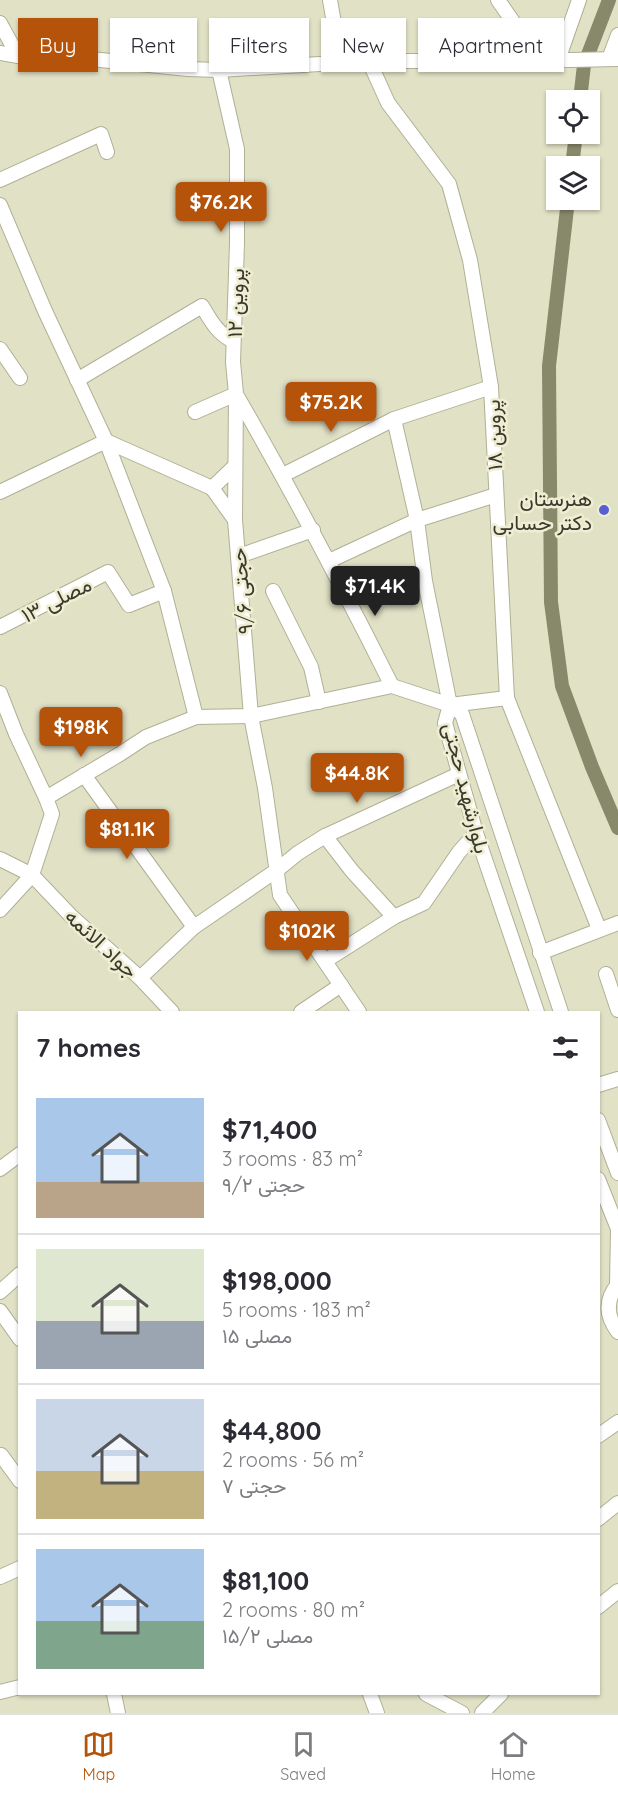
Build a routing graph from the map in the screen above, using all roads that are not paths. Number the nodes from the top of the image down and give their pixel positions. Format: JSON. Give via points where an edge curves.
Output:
{"nodes":[{"id":1,"x":330,"y":0,"type":"edge"},
{"id":2,"x":498,"y":0,"type":"edge"},
{"id":3,"x":579,"y":0,"type":"edge"},
{"id":4,"x":333,"y":18,"type":"edge"},
{"id":5,"x":510,"y":18,"type":"edge"},
{"id":6,"x":0,"y":23,"type":"edge"},
{"id":7,"x":618,"y":35,"type":"edge"},
{"id":8,"x":564,"y":43,"type":"edge"},
{"id":9,"x":0,"y":53,"type":"edge"},
{"id":10,"x":18,"y":56,"type":"joint"},
{"id":11,"x":613,"y":59,"type":"edge"},
{"id":12,"x":98,"y":60,"type":"edge"},
{"id":13,"x":564,"y":60,"type":"edge"},
{"id":14,"x":209,"y":70,"type":"edge"},
{"id":15,"x":219,"y":72,"type":"edge"},
{"id":16,"x":374,"y":72,"type":"edge"},
{"id":17,"x":107,"y":152,"type":"dead end"},
{"id":18,"x":0,"y":180,"type":"edge"},
{"id":19,"x":0,"y":205,"type":"edge"},
{"id":20,"x":233,"y":341,"type":"junction"},
{"id":21,"x":1,"y":351,"type":"edge"},
{"id":22,"x":21,"y":378,"type":"dead end"},
{"id":23,"x":77,"y":380,"type":"junction"},
{"id":24,"x":491,"y":387,"type":"junction"},
{"id":25,"x":236,"y":394,"type":"junction"},
{"id":26,"x":195,"y":411,"type":"dead end"},
{"id":27,"x":394,"y":419,"type":"junction"},
{"id":28,"x":106,"y":441,"type":"junction"},
{"id":29,"x":235,"y":466,"type":"junction"},
{"id":30,"x":283,"y":475,"type":"junction"},
{"id":31,"x":212,"y":488,"type":"junction"},
{"id":32,"x":0,"y":492,"type":"edge"},
{"id":33,"x":496,"y":495,"type":"junction"},
{"id":34,"x":235,"y":520,"type":"junction"},
{"id":35,"x":417,"y":520,"type":"junction"},
{"id":36,"x":313,"y":530,"type":"junction"},
{"id":37,"x":239,"y":556,"type":"junction"},
{"id":38,"x":329,"y":561,"type":"junction"},
{"id":39,"x":164,"y":591,"type":"junction"},
{"id":40,"x":273,"y":591,"type":"dead end"},
{"id":41,"x":0,"y":627,"type":"edge"},
{"id":42,"x":392,"y":686,"type":"junction"},
{"id":43,"x":0,"y":693,"type":"edge"},
{"id":44,"x":507,"y":698,"type":"junction"},
{"id":45,"x":319,"y":702,"type":"junction"},
{"id":46,"x":450,"y":705,"type":"junction"},
{"id":47,"x":251,"y":716,"type":"junction"},
{"id":48,"x":196,"y":717,"type":"junction"},
{"id":49,"x":459,"y":774,"type":"junction"},
{"id":50,"x":84,"y":775,"type":"junction"},
{"id":51,"x":46,"y":798,"type":"junction"},
{"id":52,"x":476,"y":833,"type":"junction"},
{"id":53,"x":325,"y":836,"type":"junction"},
{"id":54,"x":0,"y":859,"type":"edge"},
{"id":55,"x":277,"y":870,"type":"junction"},
{"id":56,"x":32,"y":875,"type":"junction"},
{"id":57,"x":0,"y":910,"type":"edge"},
{"id":58,"x":394,"y":917,"type":"junction"},
{"id":59,"x":618,"y":923,"type":"edge"},
{"id":60,"x":194,"y":927,"type":"junction"},
{"id":61,"x":599,"y":929,"type":"junction"},
{"id":62,"x":540,"y":953,"type":"junction"},
{"id":63,"x":325,"y":961,"type":"junction"},
{"id":64,"x":606,"y":974,"type":"dead end"},
{"id":65,"x":140,"y":978,"type":"junction"},
{"id":66,"x":340,"y":985,"type":"junction"},
{"id":67,"x":618,"y":1010,"type":"edge"},
{"id":68,"x":171,"y":1011,"type":"edge"},
{"id":69,"x":302,"y":1011,"type":"edge"},
{"id":70,"x":358,"y":1011,"type":"edge"},
{"id":71,"x":537,"y":1011,"type":"edge"},
{"id":72,"x":561,"y":1011,"type":"edge"},
{"id":73,"x":618,"y":1079,"type":"edge"},
{"id":74,"x":600,"y":1084,"type":"edge"},
{"id":75,"x":600,"y":1125,"type":"edge"},
{"id":76,"x":18,"y":1156,"type":"edge"},
{"id":77,"x":0,"y":1170,"type":"edge"},
{"id":78,"x":618,"y":1173,"type":"edge"},
{"id":79,"x":600,"y":1184,"type":"edge"},
{"id":80,"x":18,"y":1276,"type":"edge"},
{"id":81,"x":611,"y":1290,"type":"edge"},
{"id":82,"x":0,"y":1292,"type":"edge"},
{"id":83,"x":0,"y":1311,"type":"edge"},
{"id":84,"x":610,"y":1326,"type":"edge"},
{"id":85,"x":18,"y":1335,"type":"edge"},
{"id":86,"x":618,"y":1422,"type":"edge"},
{"id":87,"x":600,"y":1435,"type":"edge"},
{"id":88,"x":1,"y":1455,"type":"edge"},
{"id":89,"x":18,"y":1478,"type":"edge"},
{"id":90,"x":618,"y":1503,"type":"edge"},
{"id":91,"x":600,"y":1517,"type":"edge"},
{"id":92,"x":18,"y":1569,"type":"edge"},
{"id":93,"x":0,"y":1577,"type":"edge"},
{"id":94,"x":618,"y":1591,"type":"edge"},
{"id":95,"x":600,"y":1605,"type":"edge"},
{"id":96,"x":18,"y":1688,"type":"edge"},
{"id":97,"x":0,"y":1692,"type":"edge"},
{"id":98,"x":114,"y":1695,"type":"edge"},
{"id":99,"x":370,"y":1695,"type":"edge"},
{"id":100,"x":428,"y":1695,"type":"edge"},
{"id":101,"x":500,"y":1695,"type":"edge"},
{"id":102,"x":117,"y":1713,"type":"edge"},
{"id":103,"x":377,"y":1713,"type":"edge"},
{"id":104,"x":462,"y":1713,"type":"edge"},
{"id":105,"x":482,"y":1713,"type":"edge"}],
"edges":[{"from":1,"to":4,"type":"street"},
{"from":2,"to":5,"type":"street"},
{"from":3,"to":8,"type":"street"},
{"from":6,"to":10,"type":"street"},
{"from":7,"to":11,"type":"street"},
{"from":9,"to":10,"type":"street"},
{"from":11,"to":13,"type":"street"},
{"from":12,"to":14,"type":"street"},
{"from":15,"to":20,"type":"street","name":"پروین ۱۲","via":[[237,148]]},
{"from":16,"to":24,"type":"street","name":"پروین ۱۸","via":[[388,103],[449,184],[470,260]]},
{"from":17,"to":18,"type":"street","via":[[101,134]]},
{"from":19,"to":23,"type":"street"},
{"from":20,"to":23,"type":"street","via":[[222,336],[202,306]]},
{"from":20,"to":25,"type":"street","name":"پروین ۱۲"},
{"from":21,"to":22,"type":"street"},
{"from":23,"to":28,"type":"street"},
{"from":24,"to":27,"type":"street"},
{"from":24,"to":33,"type":"street","name":"پروین ۱۸"},
{"from":25,"to":26,"type":"street"},
{"from":25,"to":29,"type":"street","name":"پروین ۱۲"},
{"from":25,"to":30,"type":"street","name":"پروین ۱۲"},
{"from":27,"to":30,"type":"street"},
{"from":27,"to":35,"type":"street"},
{"from":28,"to":31,"type":"street"},
{"from":28,"to":32,"type":"street"},
{"from":28,"to":39,"type":"street"},
{"from":29,"to":31,"type":"street"},
{"from":29,"to":34,"type":"street","name":"حجتی ۹/۶"},
{"from":30,"to":36,"type":"street","name":"پروین ۱۲"},
{"from":31,"to":34,"type":"street"},
{"from":33,"to":35,"type":"street"},
{"from":33,"to":44,"type":"street","name":"پروین ۱۸"},
{"from":34,"to":37,"type":"street","name":"حجتی ۹/۶"},
{"from":35,"to":38,"type":"street"},
{"from":35,"to":46,"type":"street"},
{"from":36,"to":37,"type":"street"},
{"from":36,"to":38,"type":"street","name":"پروین ۱۲"},
{"from":37,"to":47,"type":"street","name":"حجتی ۹/۶"},
{"from":38,"to":42,"type":"street","name":"پروین ۱۲"},
{"from":39,"to":41,"type":"street","name":"مصلی ۱۳","via":[[129,605],[108,572]]},
{"from":39,"to":48,"type":"street"},
{"from":40,"to":45,"type":"street","via":[[311,667]]},
{"from":42,"to":45,"type":"street"},
{"from":42,"to":46,"type":"street"},
{"from":43,"to":51,"type":"street"},
{"from":44,"to":46,"type":"street"},
{"from":44,"to":61,"type":"street","name":"پروین ۱۸"},
{"from":45,"to":47,"type":"street"},
{"from":46,"to":49,"type":"street","name":"بلوارشهید حجتی","via":[[446,723]]},
{"from":46,"to":62,"type":"street","name":"بلوارشهید حجتی","via":[[462,714]]},
{"from":47,"to":48,"type":"street"},
{"from":47,"to":55,"type":"street","name":"حجتی ۹/۶"},
{"from":48,"to":50,"type":"street","via":[[146,737]]},
{"from":49,"to":52,"type":"street","name":"بلوارشهید حجتی"},
{"from":49,"to":53,"type":"street"},
{"from":50,"to":51,"type":"street"},
{"from":50,"to":60,"type":"street"},
{"from":51,"to":56,"type":"street","via":[[52,814]]},
{"from":52,"to":58,"type":"street","via":[[424,903]]},
{"from":52,"to":71,"type":"street","name":"بلوارشهید حجتی"},
{"from":53,"to":55,"type":"street"},
{"from":53,"to":58,"type":"street"},
{"from":54,"to":56,"type":"street","name":"جواد الائمه"},
{"from":55,"to":60,"type":"street"},
{"from":55,"to":63,"type":"street","name":"حجتی ۹/۶","via":[[280,895]]},
{"from":56,"to":57,"type":"street"},
{"from":56,"to":65,"type":"street","name":"جواد الائمه"},
{"from":58,"to":63,"type":"street"},
{"from":59,"to":61,"type":"street"},
{"from":60,"to":65,"type":"street"},
{"from":61,"to":62,"type":"street"},
{"from":62,"to":72,"type":"street","name":"بلوارشهید حجتی"},
{"from":63,"to":66,"type":"street","name":"حجتی ۹/۶"},
{"from":64,"to":67,"type":"street"},
{"from":65,"to":68,"type":"street","name":"جواد الائمه"},
{"from":66,"to":69,"type":"street"},
{"from":66,"to":70,"type":"street","name":"حجتی ۹/۶"},
{"from":73,"to":74,"type":"street"},
{"from":75,"to":78,"type":"street"},
{"from":76,"to":77,"type":"street"},
{"from":79,"to":81,"type":"street","via":[[618,1229]]},
{"from":80,"to":82,"type":"street"},
{"from":81,"to":84,"type":"street"},
{"from":83,"to":85,"type":"street"},
{"from":86,"to":87,"type":"street"},
{"from":88,"to":89,"type":"street"},
{"from":90,"to":91,"type":"street"},
{"from":92,"to":93,"type":"street"},
{"from":94,"to":95,"type":"street"},
{"from":96,"to":97,"type":"street"},
{"from":98,"to":102,"type":"street"},
{"from":99,"to":103,"type":"street"},
{"from":100,"to":104,"type":"street"},
{"from":101,"to":105,"type":"street"}]}
